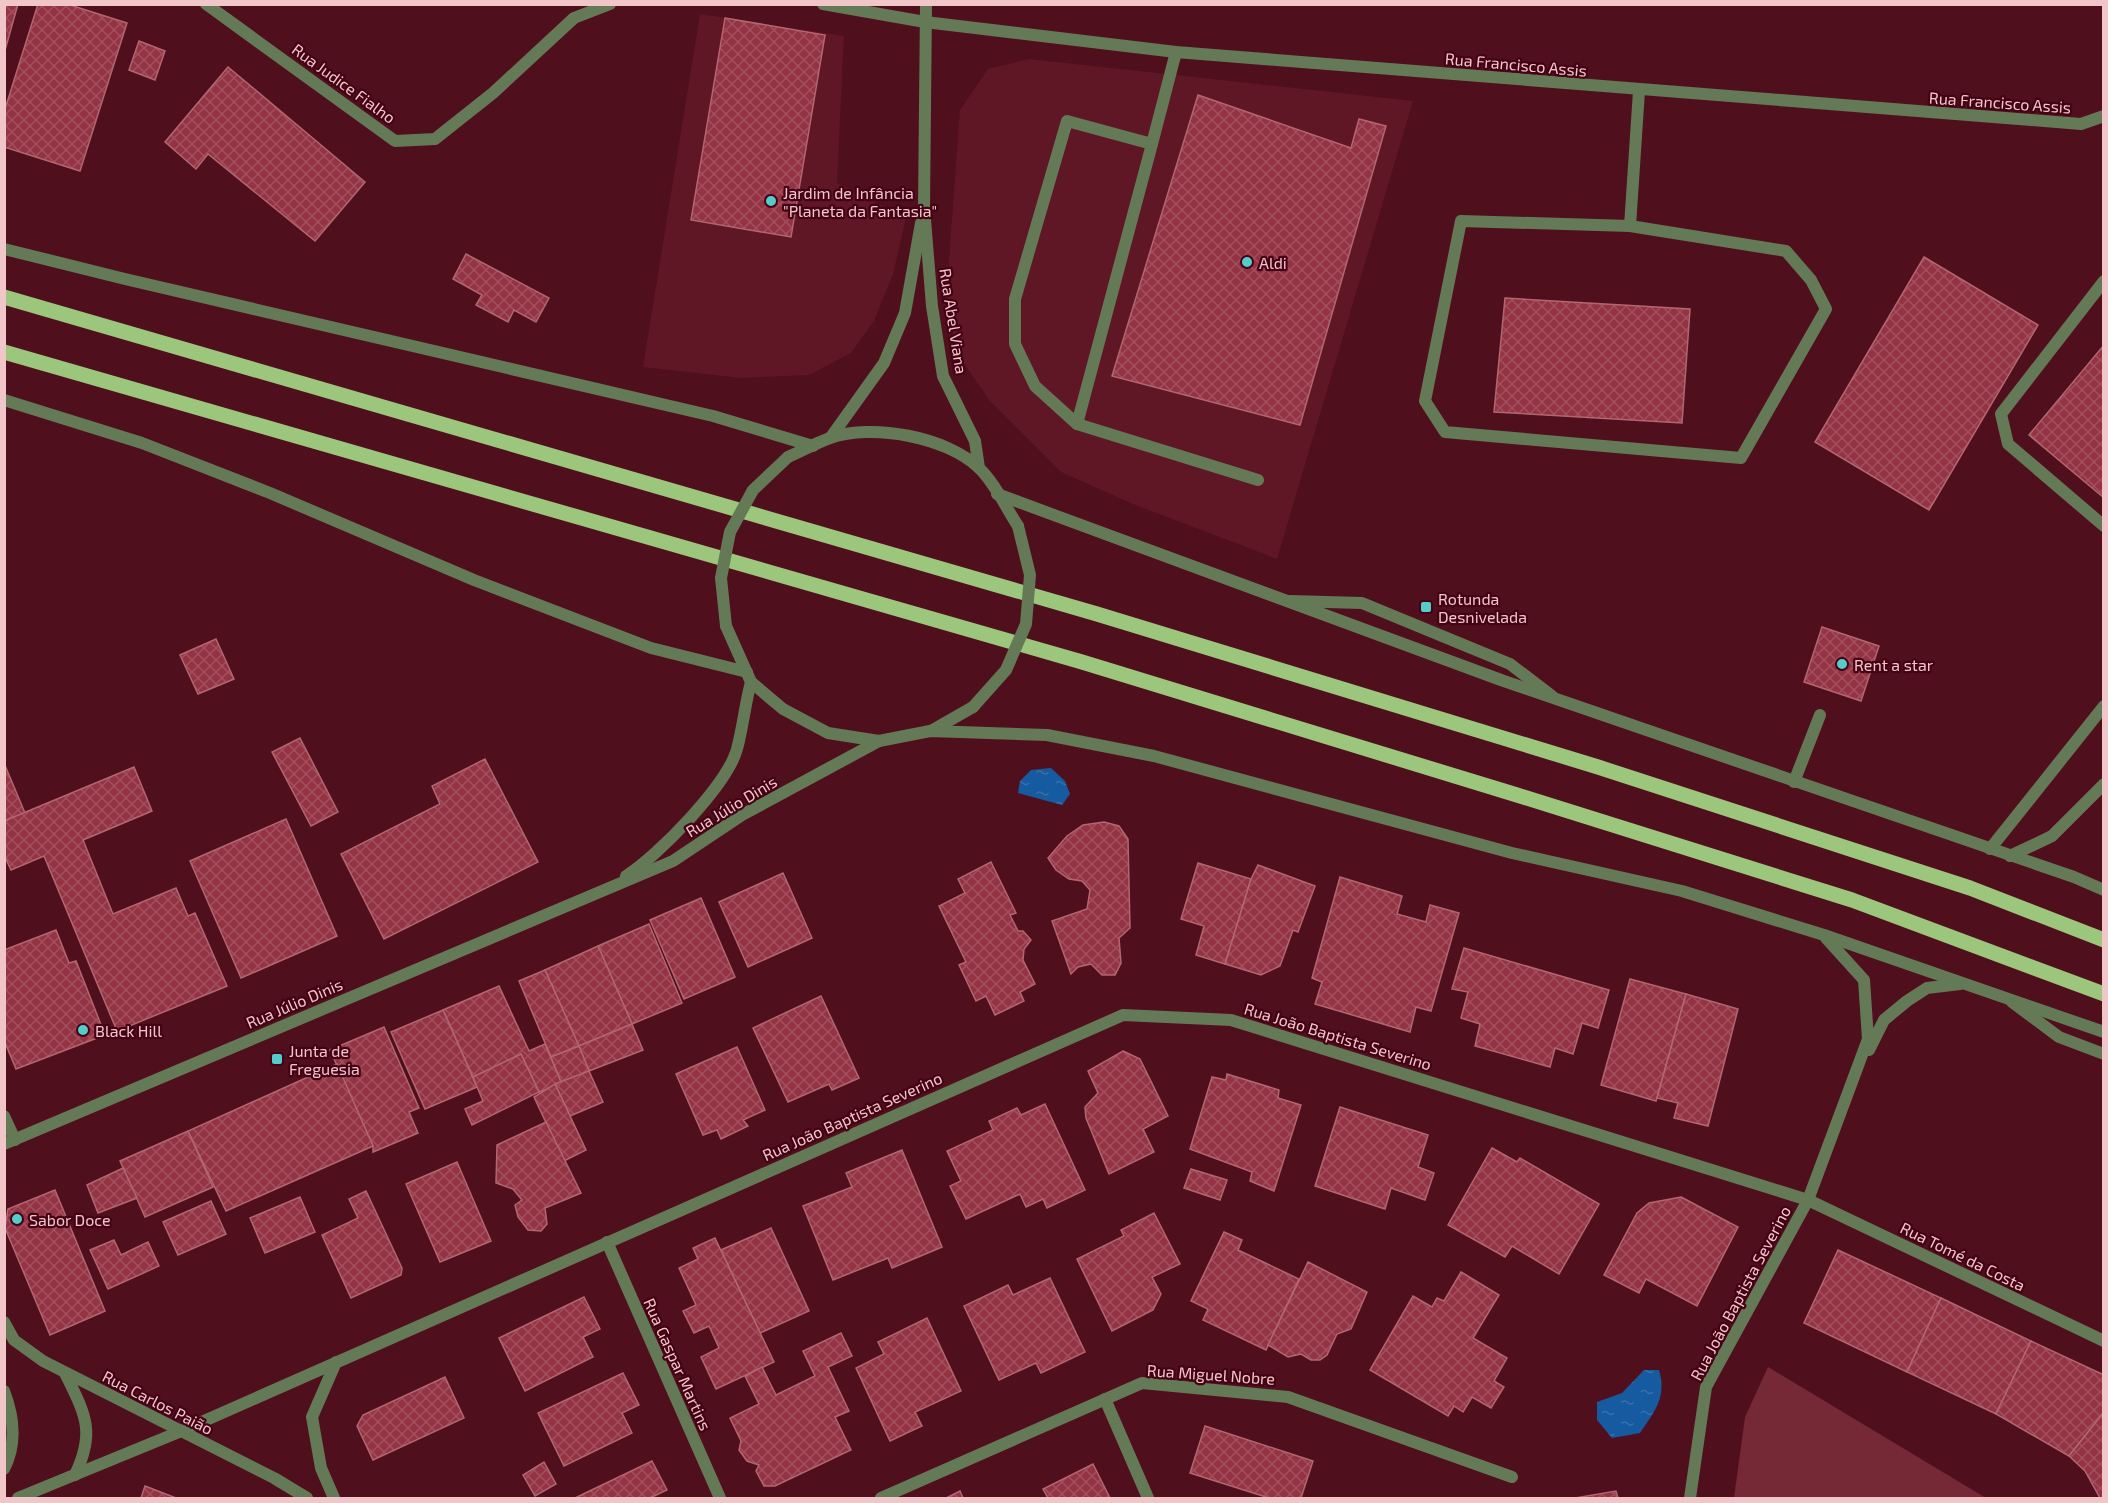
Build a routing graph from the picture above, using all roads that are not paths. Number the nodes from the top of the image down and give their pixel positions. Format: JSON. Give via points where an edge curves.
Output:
{"nodes":[{"id":1,"x":206,"y":4,"type":"edge"},
{"id":2,"x":610,"y":4,"type":"edge"},
{"id":3,"x":823,"y":4,"type":"edge"},
{"id":4,"x":926,"y":4,"type":"edge"},
{"id":5,"x":925,"y":22,"type":"junction"},
{"id":6,"x":1176,"y":52,"type":"junction"},
{"id":7,"x":1640,"y":91,"type":"junction"},
{"id":8,"x":2103,"y":116,"type":"edge"},
{"id":9,"x":1152,"y":144,"type":"junction"},
{"id":10,"x":924,"y":207,"type":"junction"},
{"id":11,"x":1630,"y":226,"type":"junction"},
{"id":12,"x":4,"y":249,"type":"edge"},
{"id":13,"x":2103,"y":281,"type":"edge"},
{"id":14,"x":4,"y":297,"type":"edge"},
{"id":15,"x":4,"y":352,"type":"edge"},
{"id":16,"x":4,"y":400,"type":"edge"},
{"id":17,"x":1077,"y":424,"type":"junction"},
{"id":18,"x":831,"y":437,"type":"junction"},
{"id":19,"x":813,"y":446,"type":"junction"},
{"id":20,"x":979,"y":468,"type":"junction"},
{"id":21,"x":1258,"y":480,"type":"dead end"},
{"id":22,"x":997,"y":494,"type":"junction"},
{"id":23,"x":2103,"y":526,"type":"edge"},
{"id":24,"x":1290,"y":601,"type":"junction"},
{"id":25,"x":749,"y":677,"type":"junction"},
{"id":26,"x":1558,"y":700,"type":"junction"},
{"id":27,"x":2103,"y":706,"type":"edge"},
{"id":28,"x":1820,"y":715,"type":"dead end"},
{"id":29,"x":930,"y":732,"type":"junction"},
{"id":30,"x":879,"y":741,"type":"junction"},
{"id":31,"x":1794,"y":782,"type":"junction"},
{"id":32,"x":2103,"y":784,"type":"edge"},
{"id":33,"x":1990,"y":849,"type":"junction"},
{"id":34,"x":2010,"y":856,"type":"junction"},
{"id":35,"x":2103,"y":890,"type":"edge"},
{"id":36,"x":597,"y":892,"type":"junction"},
{"id":37,"x":1824,"y":935,"type":"junction"},
{"id":38,"x":2103,"y":940,"type":"edge"},
{"id":39,"x":1962,"y":984,"type":"junction"},
{"id":40,"x":2103,"y":993,"type":"edge"},
{"id":41,"x":2009,"y":999,"type":"junction"},
{"id":42,"x":2103,"y":1032,"type":"edge"},
{"id":43,"x":2103,"y":1053,"type":"edge"},
{"id":44,"x":1857,"y":1072,"type":"junction"},
{"id":45,"x":4,"y":1116,"type":"edge"},
{"id":46,"x":10,"y":1142,"type":"edge"},
{"id":47,"x":1808,"y":1200,"type":"junction"},
{"id":48,"x":607,"y":1242,"type":"junction"},
{"id":49,"x":4,"y":1322,"type":"edge"},
{"id":50,"x":2103,"y":1341,"type":"edge"},
{"id":51,"x":336,"y":1362,"type":"junction"},
{"id":52,"x":65,"y":1373,"type":"junction"},
{"id":53,"x":4,"y":1391,"type":"edge"},
{"id":54,"x":1105,"y":1399,"type":"junction"},
{"id":55,"x":179,"y":1431,"type":"junction"},
{"id":56,"x":4,"y":1468,"type":"edge"},
{"id":57,"x":75,"y":1475,"type":"junction"},
{"id":58,"x":1512,"y":1477,"type":"dead end"},
{"id":59,"x":18,"y":1498,"type":"edge"},
{"id":60,"x":307,"y":1498,"type":"edge"},
{"id":61,"x":334,"y":1498,"type":"edge"},
{"id":62,"x":720,"y":1498,"type":"edge"},
{"id":63,"x":880,"y":1498,"type":"edge"},
{"id":64,"x":1148,"y":1498,"type":"edge"},
{"id":65,"x":1690,"y":1498,"type":"edge"}],
"edges":[{"from":1,"to":2,"type":"street","name":"Rua Judice Fialho","via":[[395,141],[435,139],[493,93],[574,18]]},
{"from":3,"to":5,"type":"street"},
{"from":4,"to":5,"type":"street","name":"Rua Abel Viana"},
{"from":5,"to":6,"type":"street","name":"Rua Francisco Assis"},
{"from":5,"to":10,"type":"street","name":"Rua Abel Viana"},
{"from":6,"to":7,"type":"street","name":"Rua Francisco Assis"},
{"from":6,"to":9,"type":"street"},
{"from":7,"to":8,"type":"street","name":"Rua Francisco Assis","via":[[2081,124]]},
{"from":7,"to":11,"type":"street"},
{"from":9,"to":17,"type":"street"},
{"from":9,"to":17,"type":"street","via":[[1067,121],[1015,299],[1015,344],[1035,386]]},
{"from":10,"to":18,"type":"street","name":"Rua Abel Viana","via":[[905,313],[884,363]]},
{"from":10,"to":20,"type":"street","name":"Rua Abel Viana","via":[[932,306],[943,376],[975,441]]},
{"from":11,"to":11,"type":"street","via":[[1461,220],[1425,402],[1445,432],[1741,458],[1826,309],[1811,280],[1786,250]]},
{"from":12,"to":19,"type":"street","via":[[713,416]]},
{"from":13,"to":23,"type":"street","via":[[2001,414],[2008,444]]},
{"from":14,"to":38,"type":"main road","via":[[1097,614],[1552,753],[1970,888]]},
{"from":15,"to":40,"type":"main road","via":[[1071,659],[1852,900]]},
{"from":16,"to":25,"type":"street","via":[[142,443],[474,580],[651,648]]},
{"from":17,"to":21,"type":"street"},
{"from":18,"to":19,"type":"street"},
{"from":18,"to":20,"type":"street","via":[[875,431],[919,437]]},
{"from":19,"to":25,"type":"street","bridge":true,"via":[[789,457],[753,490],[730,532],[721,578],[726,626]]},
{"from":20,"to":22,"type":"street"},
{"from":22,"to":24,"type":"street"},
{"from":22,"to":29,"type":"street","bridge":true,"via":[[1018,526],[1030,575],[1026,624],[1006,669],[973,707]]},
{"from":24,"to":26,"type":"street"},
{"from":24,"to":26,"type":"street","via":[[1362,603],[1510,664]]},
{"from":25,"to":30,"type":"street","via":[[783,709],[828,733]]},
{"from":25,"to":36,"type":"street","name":"Rua Júlio Dinis","via":[[736,751],[708,797],[630,874]]},
{"from":26,"to":31,"type":"street"},
{"from":27,"to":33,"type":"street"},
{"from":28,"to":31,"type":"street"},
{"from":29,"to":30,"type":"street"},
{"from":29,"to":37,"type":"street","via":[[1047,735],[1154,756],[1512,854],[1682,891]]},
{"from":30,"to":36,"type":"street","name":"Rua Júlio Dinis","via":[[742,815],[673,861]]},
{"from":31,"to":33,"type":"street"},
{"from":32,"to":34,"type":"street","via":[[2052,836]]},
{"from":33,"to":34,"type":"street"},
{"from":34,"to":35,"type":"street"},
{"from":36,"to":46,"type":"street","name":"Rua Júlio Dinis"},
{"from":37,"to":39,"type":"street"},
{"from":37,"to":44,"type":"street","via":[[1864,980],[1868,1039]]},
{"from":39,"to":41,"type":"street"},
{"from":39,"to":44,"type":"street","via":[[1927,988],[1884,1020]]},
{"from":41,"to":42,"type":"street"},
{"from":41,"to":43,"type":"street","via":[[2058,1037]]},
{"from":44,"to":47,"type":"street"},
{"from":45,"to":46,"type":"street"},
{"from":47,"to":48,"type":"street","name":"Rua João Baptista Severino","via":[[1231,1020],[1123,1014]]},
{"from":47,"to":50,"type":"street","name":"Rua Tomé da Costa"},
{"from":47,"to":65,"type":"street","name":"Rua João Baptista Severino","via":[[1706,1387]]},
{"from":48,"to":51,"type":"street","name":"Rua João Baptista Severino"},
{"from":48,"to":62,"type":"street","name":"Rua Gaspar Martins"},
{"from":49,"to":52,"type":"street","name":"Rua Carlos Paião","via":[[14,1340]]},
{"from":51,"to":55,"type":"street","name":"Rua João Baptista Severino"},
{"from":51,"to":61,"type":"street","via":[[312,1417],[321,1468]]},
{"from":52,"to":55,"type":"street","name":"Rua Carlos Paião"},
{"from":52,"to":57,"type":"street","via":[[87,1419],[85,1454]]},
{"from":53,"to":56,"type":"street","via":[[13,1413],[12,1454]]},
{"from":54,"to":58,"type":"street","name":"Rua Miguel Nobre","via":[[1142,1383],[1288,1397]]},
{"from":54,"to":63,"type":"street","name":"Rua Miguel Nobre"},
{"from":54,"to":64,"type":"street"},
{"from":55,"to":57,"type":"street","name":"Rua João Baptista Severino"},
{"from":55,"to":60,"type":"street","name":"Rua Carlos Paião"},
{"from":57,"to":59,"type":"street","name":"Rua João Baptista Severino"}]}
